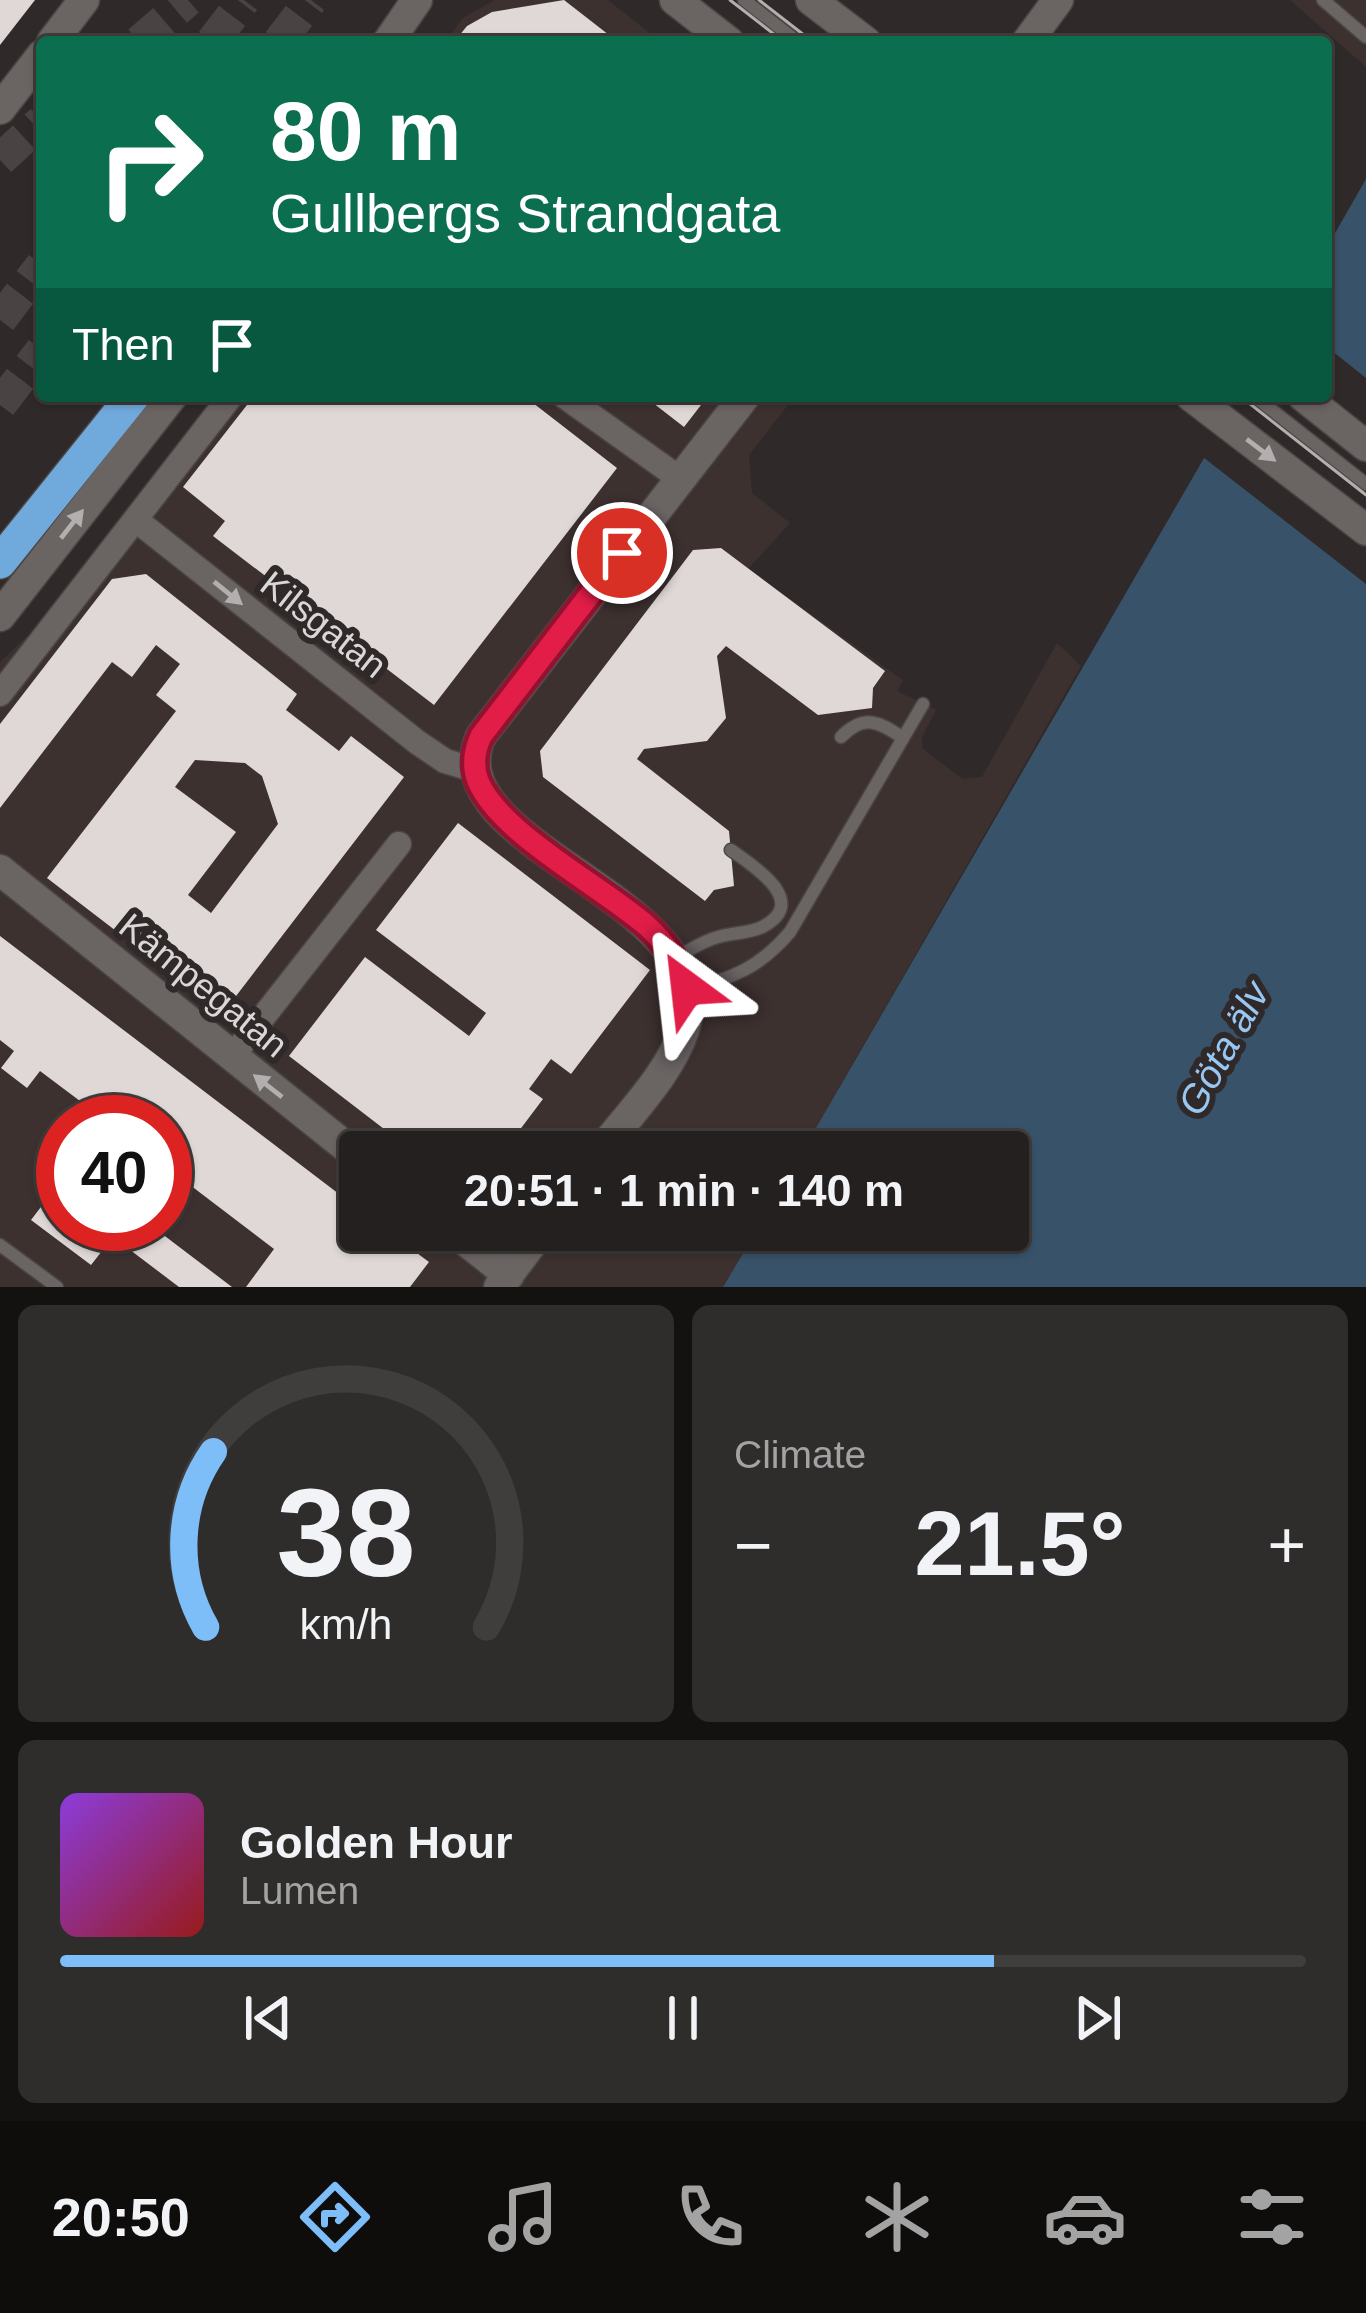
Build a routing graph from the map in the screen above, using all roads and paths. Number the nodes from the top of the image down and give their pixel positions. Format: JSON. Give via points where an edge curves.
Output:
{"nodes":[{"id":1,"x":84,"y":0,"type":"edge"},
{"id":2,"x":417,"y":0,"type":"edge"},
{"id":3,"x":675,"y":0,"type":"edge"},
{"id":4,"x":744,"y":0,"type":"edge"},
{"id":5,"x":812,"y":0,"type":"edge"},
{"id":6,"x":1058,"y":0,"type":"edge"},
{"id":7,"x":1324,"y":0,"type":"edge"},
{"id":8,"x":57,"y":36,"type":"edge"},
{"id":9,"x":392,"y":36,"type":"edge"},
{"id":10,"x":721,"y":36,"type":"edge"},
{"id":11,"x":790,"y":36,"type":"edge"},
{"id":12,"x":858,"y":36,"type":"edge"},
{"id":13,"x":1031,"y":36,"type":"edge"},
{"id":14,"x":1366,"y":37,"type":"edge"},
{"id":15,"x":36,"y":63,"type":"edge"},
{"id":16,"x":0,"y":109,"type":"edge"},
{"id":17,"x":128,"y":402,"type":"edge"},
{"id":18,"x":167,"y":402,"type":"edge"},
{"id":19,"x":226,"y":402,"type":"edge"},
{"id":20,"x":573,"y":402,"type":"edge"},
{"id":21,"x":740,"y":402,"type":"edge"},
{"id":22,"x":1199,"y":402,"type":"edge"},
{"id":23,"x":1261,"y":402,"type":"edge"},
{"id":24,"x":1311,"y":402,"type":"edge"},
{"id":25,"x":1366,"y":446,"type":"edge"},
{"id":26,"x":679,"y":478,"type":"junction"},
{"id":27,"x":1366,"y":484,"type":"edge"},
{"id":28,"x":136,"y":520,"type":"junction"},
{"id":29,"x":1366,"y":530,"type":"edge"},
{"id":30,"x":0,"y":562,"type":"edge"},
{"id":31,"x":0,"y":616,"type":"edge"},
{"id":32,"x":0,"y":694,"type":"edge"},
{"id":33,"x":923,"y":704,"type":"dead end"},
{"id":34,"x":841,"y":737,"type":"dead end"},
{"id":35,"x":903,"y":738,"type":"junction"},
{"id":36,"x":475,"y":770,"type":"junction"},
{"id":37,"x":399,"y":844,"type":"dead end"},
{"id":38,"x":731,"y":850,"type":"dead end"},
{"id":39,"x":0,"y":870,"type":"edge"},
{"id":40,"x":675,"y":958,"type":"junction"},
{"id":41,"x":687,"y":988,"type":"junction"},
{"id":42,"x":231,"y":1058,"type":"junction"},
{"id":43,"x":615,"y":1131,"type":"edge"},
{"id":44,"x":339,"y":1143,"type":"edge"},
{"id":45,"x":0,"y":1245,"type":"edge"},
{"id":46,"x":473,"y":1251,"type":"edge"},
{"id":47,"x":526,"y":1251,"type":"edge"},
{"id":48,"x":504,"y":1281,"type":"edge"},
{"id":49,"x":57,"y":1287,"type":"edge"}],
"edges":[{"from":1,"to":8,"type":"street"},
{"from":2,"to":9,"type":"street"},
{"from":3,"to":10,"type":"street"},
{"from":4,"to":11,"type":"lane"},
{"from":5,"to":12,"type":"street"},
{"from":6,"to":13,"type":"street"},
{"from":7,"to":14,"type":"lane"},
{"from":15,"to":16,"type":"street"},
{"from":17,"to":30,"type":"highway"},
{"from":31,"to":18,"type":"street","one_way":true},
{"from":19,"to":28,"type":"street"},
{"from":20,"to":26,"type":"street"},
{"from":21,"to":26,"type":"street"},
{"from":22,"to":29,"type":"street","one_way":true},
{"from":23,"to":27,"type":"lane"},
{"from":24,"to":25,"type":"street"},
{"from":26,"to":36,"type":"street","via":[[481,736]]},
{"from":28,"to":32,"type":"street"},
{"from":28,"to":36,"type":"street","name":"Kilsgatan","one_way":true,"via":[[417,742]]},
{"from":33,"to":35,"type":"lane"},
{"from":34,"to":35,"type":"lane","via":[[868,719]]},
{"from":35,"to":41,"type":"lane","via":[[781,943],[744,974]]},
{"from":36,"to":40,"type":"street","via":[[513,823],[649,928]]},
{"from":37,"to":42,"type":"street"},
{"from":38,"to":40,"type":"lane","via":[[769,878],[782,904],[764,926]]},
{"from":39,"to":42,"type":"street","name":"Kämpegatan"},
{"from":40,"to":41,"type":"street"},
{"from":41,"to":43,"type":"street","via":[[676,1049]]},
{"from":44,"to":42,"type":"street","name":"Kämpegatan","one_way":true},
{"from":45,"to":49,"type":"lane"},
{"from":46,"to":48,"type":"street"},
{"from":47,"to":48,"type":"street"}]}
